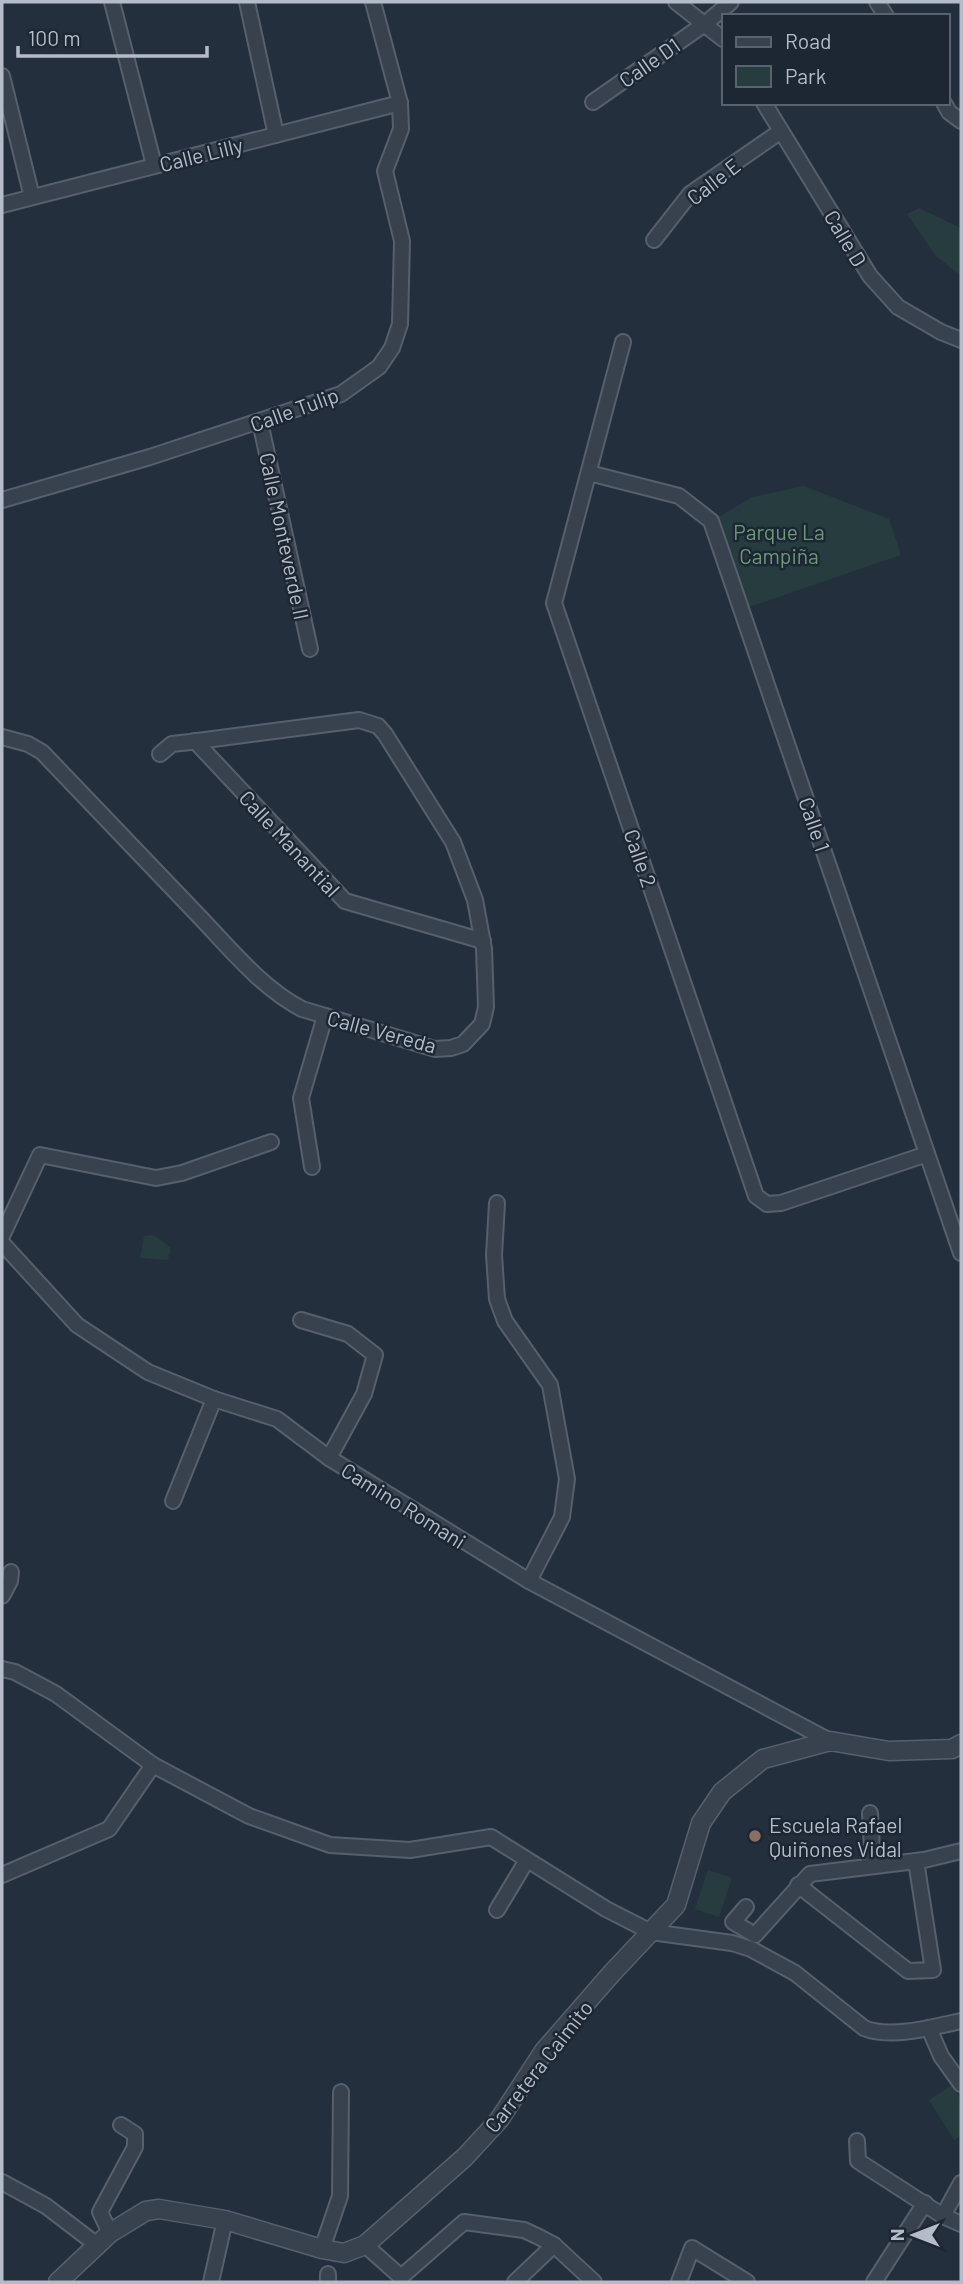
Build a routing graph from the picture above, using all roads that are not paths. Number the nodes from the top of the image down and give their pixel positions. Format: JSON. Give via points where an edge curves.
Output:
{"nodes":[{"id":1,"x":113,"y":2,"type":"edge"},
{"id":2,"x":247,"y":2,"type":"edge"},
{"id":3,"x":373,"y":2,"type":"edge"},
{"id":4,"x":676,"y":2,"type":"edge"},
{"id":5,"x":731,"y":2,"type":"edge"},
{"id":6,"x":705,"y":23,"type":"junction"},
{"id":7,"x":722,"y":38,"type":"edge"},
{"id":8,"x":2,"y":76,"type":"edge"},
{"id":9,"x":593,"y":102,"type":"dead end"},
{"id":10,"x":400,"y":103,"type":"junction"},
{"id":11,"x":765,"y":105,"type":"edge"},
{"id":12,"x":945,"y":105,"type":"edge"},
{"id":13,"x":961,"y":121,"type":"edge"},
{"id":14,"x":781,"y":131,"type":"junction"},
{"id":15,"x":276,"y":135,"type":"junction"},
{"id":16,"x":154,"y":165,"type":"junction"},
{"id":17,"x":32,"y":197,"type":"junction"},
{"id":18,"x":2,"y":205,"type":"edge"},
{"id":19,"x":654,"y":240,"type":"dead end"},
{"id":20,"x":961,"y":340,"type":"edge"},
{"id":21,"x":623,"y":342,"type":"dead end"},
{"id":22,"x":260,"y":422,"type":"junction"},
{"id":23,"x":589,"y":473,"type":"junction"},
{"id":24,"x":2,"y":500,"type":"edge"},
{"id":25,"x":310,"y":649,"type":"dead end"},
{"id":26,"x":2,"y":737,"type":"edge"},
{"id":27,"x":195,"y":741,"type":"junction"},
{"id":28,"x":160,"y":754,"type":"dead end"},
{"id":29,"x":483,"y":941,"type":"junction"},
{"id":30,"x":325,"y":1016,"type":"junction"},
{"id":31,"x":271,"y":1142,"type":"dead end"},
{"id":32,"x":927,"y":1154,"type":"junction"},
{"id":33,"x":312,"y":1167,"type":"dead end"},
{"id":34,"x":497,"y":1203,"type":"dead end"},
{"id":35,"x":2,"y":1236,"type":"edge"},
{"id":36,"x":2,"y":1243,"type":"edge"},
{"id":37,"x":961,"y":1253,"type":"edge"},
{"id":38,"x":301,"y":1320,"type":"dead end"},
{"id":39,"x":214,"y":1399,"type":"junction"},
{"id":40,"x":329,"y":1458,"type":"junction"},
{"id":41,"x":173,"y":1501,"type":"dead end"},
{"id":42,"x":11,"y":1572,"type":"dead end"},
{"id":43,"x":529,"y":1581,"type":"junction"},
{"id":44,"x":2,"y":1596,"type":"edge"},
{"id":45,"x":2,"y":1669,"type":"edge"},
{"id":46,"x":830,"y":1741,"type":"junction"},
{"id":47,"x":961,"y":1744,"type":"edge"},
{"id":48,"x":153,"y":1765,"type":"junction"},
{"id":49,"x":870,"y":1812,"type":"dead end"},
{"id":50,"x":961,"y":1851,"type":"edge"},
{"id":51,"x":527,"y":1860,"type":"junction"},
{"id":52,"x":916,"y":1861,"type":"junction"},
{"id":53,"x":873,"y":1866,"type":"junction"},
{"id":54,"x":2,"y":1875,"type":"edge"},
{"id":55,"x":798,"y":1885,"type":"junction"},
{"id":56,"x":746,"y":1907,"type":"dead end"},
{"id":57,"x":497,"y":1910,"type":"dead end"},
{"id":58,"x":651,"y":1932,"type":"junction"},
{"id":59,"x":961,"y":2021,"type":"edge"},
{"id":60,"x":929,"y":2028,"type":"junction"},
{"id":61,"x":961,"y":2084,"type":"edge"},
{"id":62,"x":341,"y":2092,"type":"dead end"},
{"id":63,"x":121,"y":2125,"type":"dead end"},
{"id":64,"x":857,"y":2141,"type":"dead end"},
{"id":65,"x":2,"y":2182,"type":"edge"},
{"id":66,"x":961,"y":2183,"type":"edge"},
{"id":67,"x":925,"y":2203,"type":"junction"},
{"id":68,"x":943,"y":2216,"type":"junction"},
{"id":69,"x":225,"y":2220,"type":"junction"},
{"id":70,"x":961,"y":2224,"type":"edge"},
{"id":71,"x":104,"y":2239,"type":"junction"},
{"id":72,"x":365,"y":2245,"type":"junction"},
{"id":73,"x":554,"y":2245,"type":"junction"},
{"id":74,"x":322,"y":2249,"type":"junction"},
{"id":75,"x":58,"y":2282,"type":"edge"},
{"id":76,"x":211,"y":2282,"type":"edge"},
{"id":77,"x":515,"y":2282,"type":"edge"},
{"id":78,"x":594,"y":2282,"type":"edge"},
{"id":79,"x":679,"y":2282,"type":"edge"},
{"id":80,"x":747,"y":2282,"type":"edge"},
{"id":81,"x":874,"y":2282,"type":"edge"}],
"edges":[{"from":1,"to":16,"type":"street"},
{"from":2,"to":15,"type":"street"},
{"from":3,"to":10,"type":"street","name":"Calle Tulip"},
{"from":4,"to":6,"type":"street"},
{"from":5,"to":6,"type":"street","name":"Calle D1"},
{"from":6,"to":7,"type":"street"},
{"from":6,"to":9,"type":"street","name":"Calle D1"},
{"from":8,"to":17,"type":"street"},
{"from":10,"to":15,"type":"street","name":"Calle Lilly"},
{"from":10,"to":22,"type":"street","name":"Calle Tulip","via":[[401,129],[385,171],[402,240],[400,324],[392,348],[379,367],[341,394]]},
{"from":11,"to":14,"type":"street","name":"Calle D"},
{"from":12,"to":13,"type":"street"},
{"from":14,"to":19,"type":"street","name":"Calle E","via":[[691,194]]},
{"from":14,"to":20,"type":"street","name":"Calle D","via":[[870,276],[898,307]]},
{"from":15,"to":16,"type":"street","name":"Calle Lilly"},
{"from":16,"to":17,"type":"street","name":"Calle Lilly"},
{"from":17,"to":18,"type":"street","name":"Calle Lilly"},
{"from":21,"to":23,"type":"street","name":"Calle 2"},
{"from":22,"to":24,"type":"street","name":"Calle Tulip"},
{"from":22,"to":25,"type":"street","name":"Calle Monteverde II"},
{"from":23,"to":32,"type":"street","name":"Calle 1","via":[[679,496],[711,521]]},
{"from":23,"to":32,"type":"street","name":"Calle 2","via":[[554,603],[756,1196],[767,1204],[781,1203]]},
{"from":26,"to":30,"type":"street","name":"Calle Vereda","via":[[43,752],[275,992],[302,1009]]},
{"from":27,"to":28,"type":"street","name":"Calle Vereda","via":[[172,744]]},
{"from":27,"to":29,"type":"street","name":"Calle Manantial","via":[[345,901]]},
{"from":27,"to":29,"type":"street","name":"Calle Vereda","via":[[359,720],[378,726],[453,842],[475,900]]},
{"from":29,"to":30,"type":"street","name":"Calle Vereda","via":[[486,1007],[482,1024],[463,1044],[435,1049]]},
{"from":30,"to":33,"type":"street","via":[[301,1098]]},
{"from":31,"to":35,"type":"street","via":[[156,1178],[40,1155]]},
{"from":32,"to":37,"type":"street","name":"Calle 1"},
{"from":34,"to":43,"type":"street","via":[[496,1299],[505,1321],[550,1385],[567,1479],[562,1517]]},
{"from":36,"to":39,"type":"street","name":"Camino Romani","via":[[77,1325],[148,1372]]},
{"from":38,"to":40,"type":"street","via":[[348,1334],[375,1355],[364,1394]]},
{"from":39,"to":40,"type":"street","name":"Camino Romani","via":[[277,1419]]},
{"from":39,"to":41,"type":"street"},
{"from":40,"to":43,"type":"street","name":"Camino Romani"},
{"from":42,"to":44,"type":"street"},
{"from":43,"to":46,"type":"street","name":"Camino Romani"},
{"from":45,"to":48,"type":"street","via":[[56,1694]]},
{"from":46,"to":47,"type":"street","name":"Carretera Caimito","via":[[889,1751],[953,1749]]},
{"from":46,"to":58,"type":"street","name":"Carretera Caimito","via":[[764,1759],[722,1792],[701,1823],[676,1905]]},
{"from":48,"to":51,"type":"street","via":[[249,1816],[330,1845],[410,1850],[491,1837]]},
{"from":48,"to":54,"type":"street","via":[[108,1829]]},
{"from":49,"to":53,"type":"street"},
{"from":50,"to":52,"type":"street"},
{"from":51,"to":57,"type":"street"},
{"from":51,"to":58,"type":"street"},
{"from":52,"to":53,"type":"street"},
{"from":52,"to":55,"type":"street","via":[[933,1970],[908,1972]]},
{"from":53,"to":55,"type":"street","via":[[810,1874]]},
{"from":55,"to":56,"type":"street","via":[[755,1935],[733,1922]]},
{"from":58,"to":60,"type":"street","via":[[751,1949],[795,1973],[876,2034]]},
{"from":58,"to":72,"type":"street","name":"Carretera Caimito","via":[[544,2050],[499,2120],[465,2157]]},
{"from":59,"to":60,"type":"street"},
{"from":60,"to":61,"type":"street"},
{"from":62,"to":74,"type":"street","via":[[340,2196]]},
{"from":63,"to":71,"type":"street","via":[[135,2134],[135,2147],[100,2212]]},
{"from":64,"to":67,"type":"street","via":[[858,2161]]},
{"from":65,"to":71,"type":"street"},
{"from":66,"to":68,"type":"street"},
{"from":67,"to":68,"type":"street"},
{"from":67,"to":81,"type":"street"},
{"from":68,"to":70,"type":"street"},
{"from":69,"to":71,"type":"street","via":[[146,2211]]},
{"from":69,"to":74,"type":"street"},
{"from":69,"to":76,"type":"street"},
{"from":71,"to":75,"type":"street"},
{"from":72,"to":73,"type":"street","via":[[401,2277],[464,2222],[524,2230]]},
{"from":72,"to":74,"type":"street","via":[[344,2253]]},
{"from":73,"to":77,"type":"street"},
{"from":73,"to":78,"type":"street"},
{"from":79,"to":80,"type":"street","via":[[692,2248]]}]}
